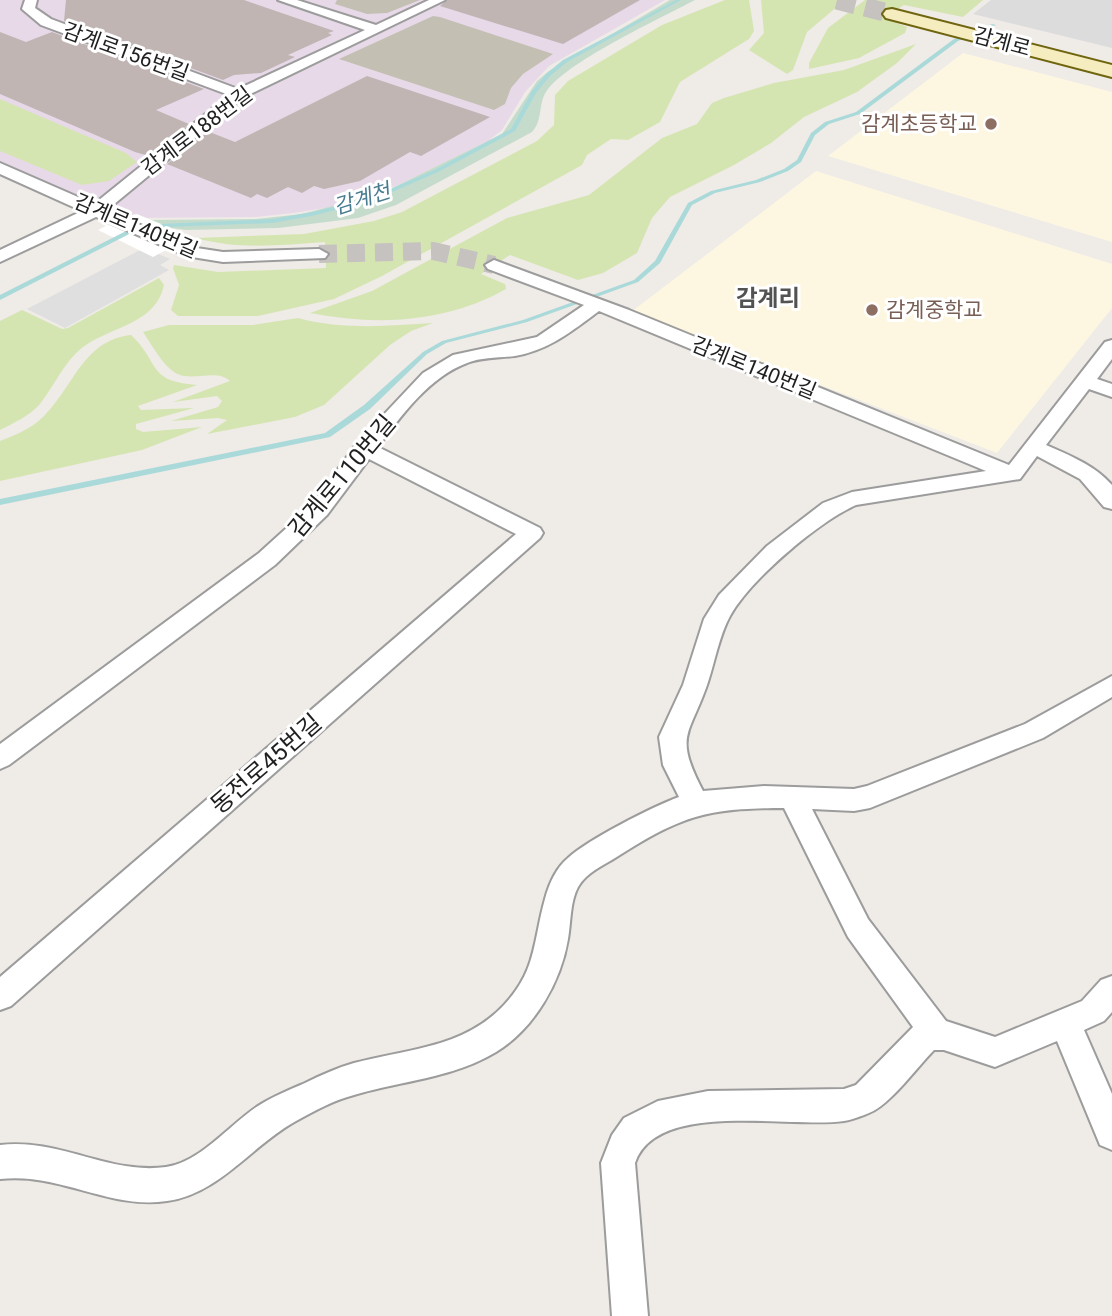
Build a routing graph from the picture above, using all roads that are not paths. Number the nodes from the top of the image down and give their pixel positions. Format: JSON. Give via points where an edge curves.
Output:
{"nodes":[{"id":1,"x":32,"y":0,"type":"edge"},
{"id":2,"x":284,"y":0,"type":"edge"},
{"id":3,"x":439,"y":0,"type":"edge"},
{"id":4,"x":892,"y":14,"type":"tunnel mouth"},
{"id":5,"x":376,"y":29,"type":"junction"},
{"id":6,"x":1112,"y":71,"type":"edge"},
{"id":7,"x":239,"y":94,"type":"junction"},
{"id":8,"x":0,"y":168,"type":"edge"},
{"id":9,"x":95,"y":211,"type":"junction"},
{"id":10,"x":319,"y":254,"type":"tunnel mouth"},
{"id":11,"x":0,"y":257,"type":"edge"},
{"id":12,"x":494,"y":265,"type":"tunnel mouth"},
{"id":13,"x":597,"y":304,"type":"junction"},
{"id":14,"x":1112,"y":346,"type":"edge"},
{"id":15,"x":1084,"y":381,"type":"junction"},
{"id":16,"x":1112,"y":391,"type":"edge"},
{"id":17,"x":1034,"y":447,"type":"junction"},
{"id":18,"x":364,"y":448,"type":"junction"},
{"id":19,"x":1013,"y":474,"type":"junction"},
{"id":20,"x":1112,"y":502,"type":"edge"},
{"id":21,"x":1112,"y":685,"type":"edge"},
{"id":22,"x":0,"y":758,"type":"edge"},
{"id":23,"x":792,"y":797,"type":"junction"},
{"id":24,"x":696,"y":804,"type":"junction"},
{"id":25,"x":1112,"y":990,"type":"edge"},
{"id":26,"x":0,"y":996,"type":"edge"},
{"id":27,"x":1065,"y":1023,"type":"junction"},
{"id":28,"x":936,"y":1033,"type":"junction"},
{"id":29,"x":1112,"y":1133,"type":"edge"},
{"id":30,"x":0,"y":1162,"type":"edge"},
{"id":31,"x":630,"y":1316,"type":"edge"}],
"edges":[{"from":1,"to":7,"type":"street","name":"감계로156번길","via":[[28,9],[46,22]]},
{"from":2,"to":5,"type":"street"},
{"from":3,"to":5,"type":"street","name":"감계로188번길"},
{"from":4,"to":6,"type":"main road","name":"감계로"},
{"from":5,"to":7,"type":"street","name":"감계로188번길"},
{"from":7,"to":9,"type":"street","name":"감계로188번길"},
{"from":8,"to":9,"type":"street","name":"감계로140번길"},
{"from":9,"to":10,"type":"street","name":"감계로140번길","via":[[201,255]]},
{"from":9,"to":11,"type":"street","name":"감계로188번길"},
{"from":12,"to":13,"type":"street","name":"감계로140번길"},
{"from":13,"to":18,"type":"street","name":"감계로110번길","via":[[545,341],[455,359],[430,376]]},
{"from":13,"to":19,"type":"street","name":"감계로140번길"},
{"from":14,"to":15,"type":"street"},
{"from":15,"to":16,"type":"street"},
{"from":15,"to":17,"type":"street"},
{"from":17,"to":19,"type":"street"},
{"from":17,"to":20,"type":"street","via":[[1091,473]]},
{"from":18,"to":22,"type":"street","name":"감계로110번길","via":[[335,491],[267,559]]},
{"from":18,"to":26,"type":"street","name":"동전로45번길","via":[[532,533]]},
{"from":19,"to":24,"type":"street","via":[[852,499],[831,508],[775,551],[716,619],[672,737],[676,765]]},
{"from":21,"to":23,"type":"street","via":[[1034,731],[870,797]]},
{"from":23,"to":24,"type":"street"},
{"from":23,"to":28,"type":"street","via":[[858,928]]},
{"from":24,"to":30,"type":"street","via":[[579,865],[566,877],[548,962],[527,1004],[497,1033],[461,1051],[351,1080],[282,1110],[213,1162],[179,1181],[150,1186],[43,1161]]},
{"from":25,"to":27,"type":"street","via":[[1093,1011]]},
{"from":27,"to":28,"type":"street","via":[[995,1052]]},
{"from":27,"to":29,"type":"street"},
{"from":28,"to":31,"type":"street","via":[[926,1035],[866,1098],[844,1105],[679,1109],[641,1125],[626,1140],[618,1163]]}]}
